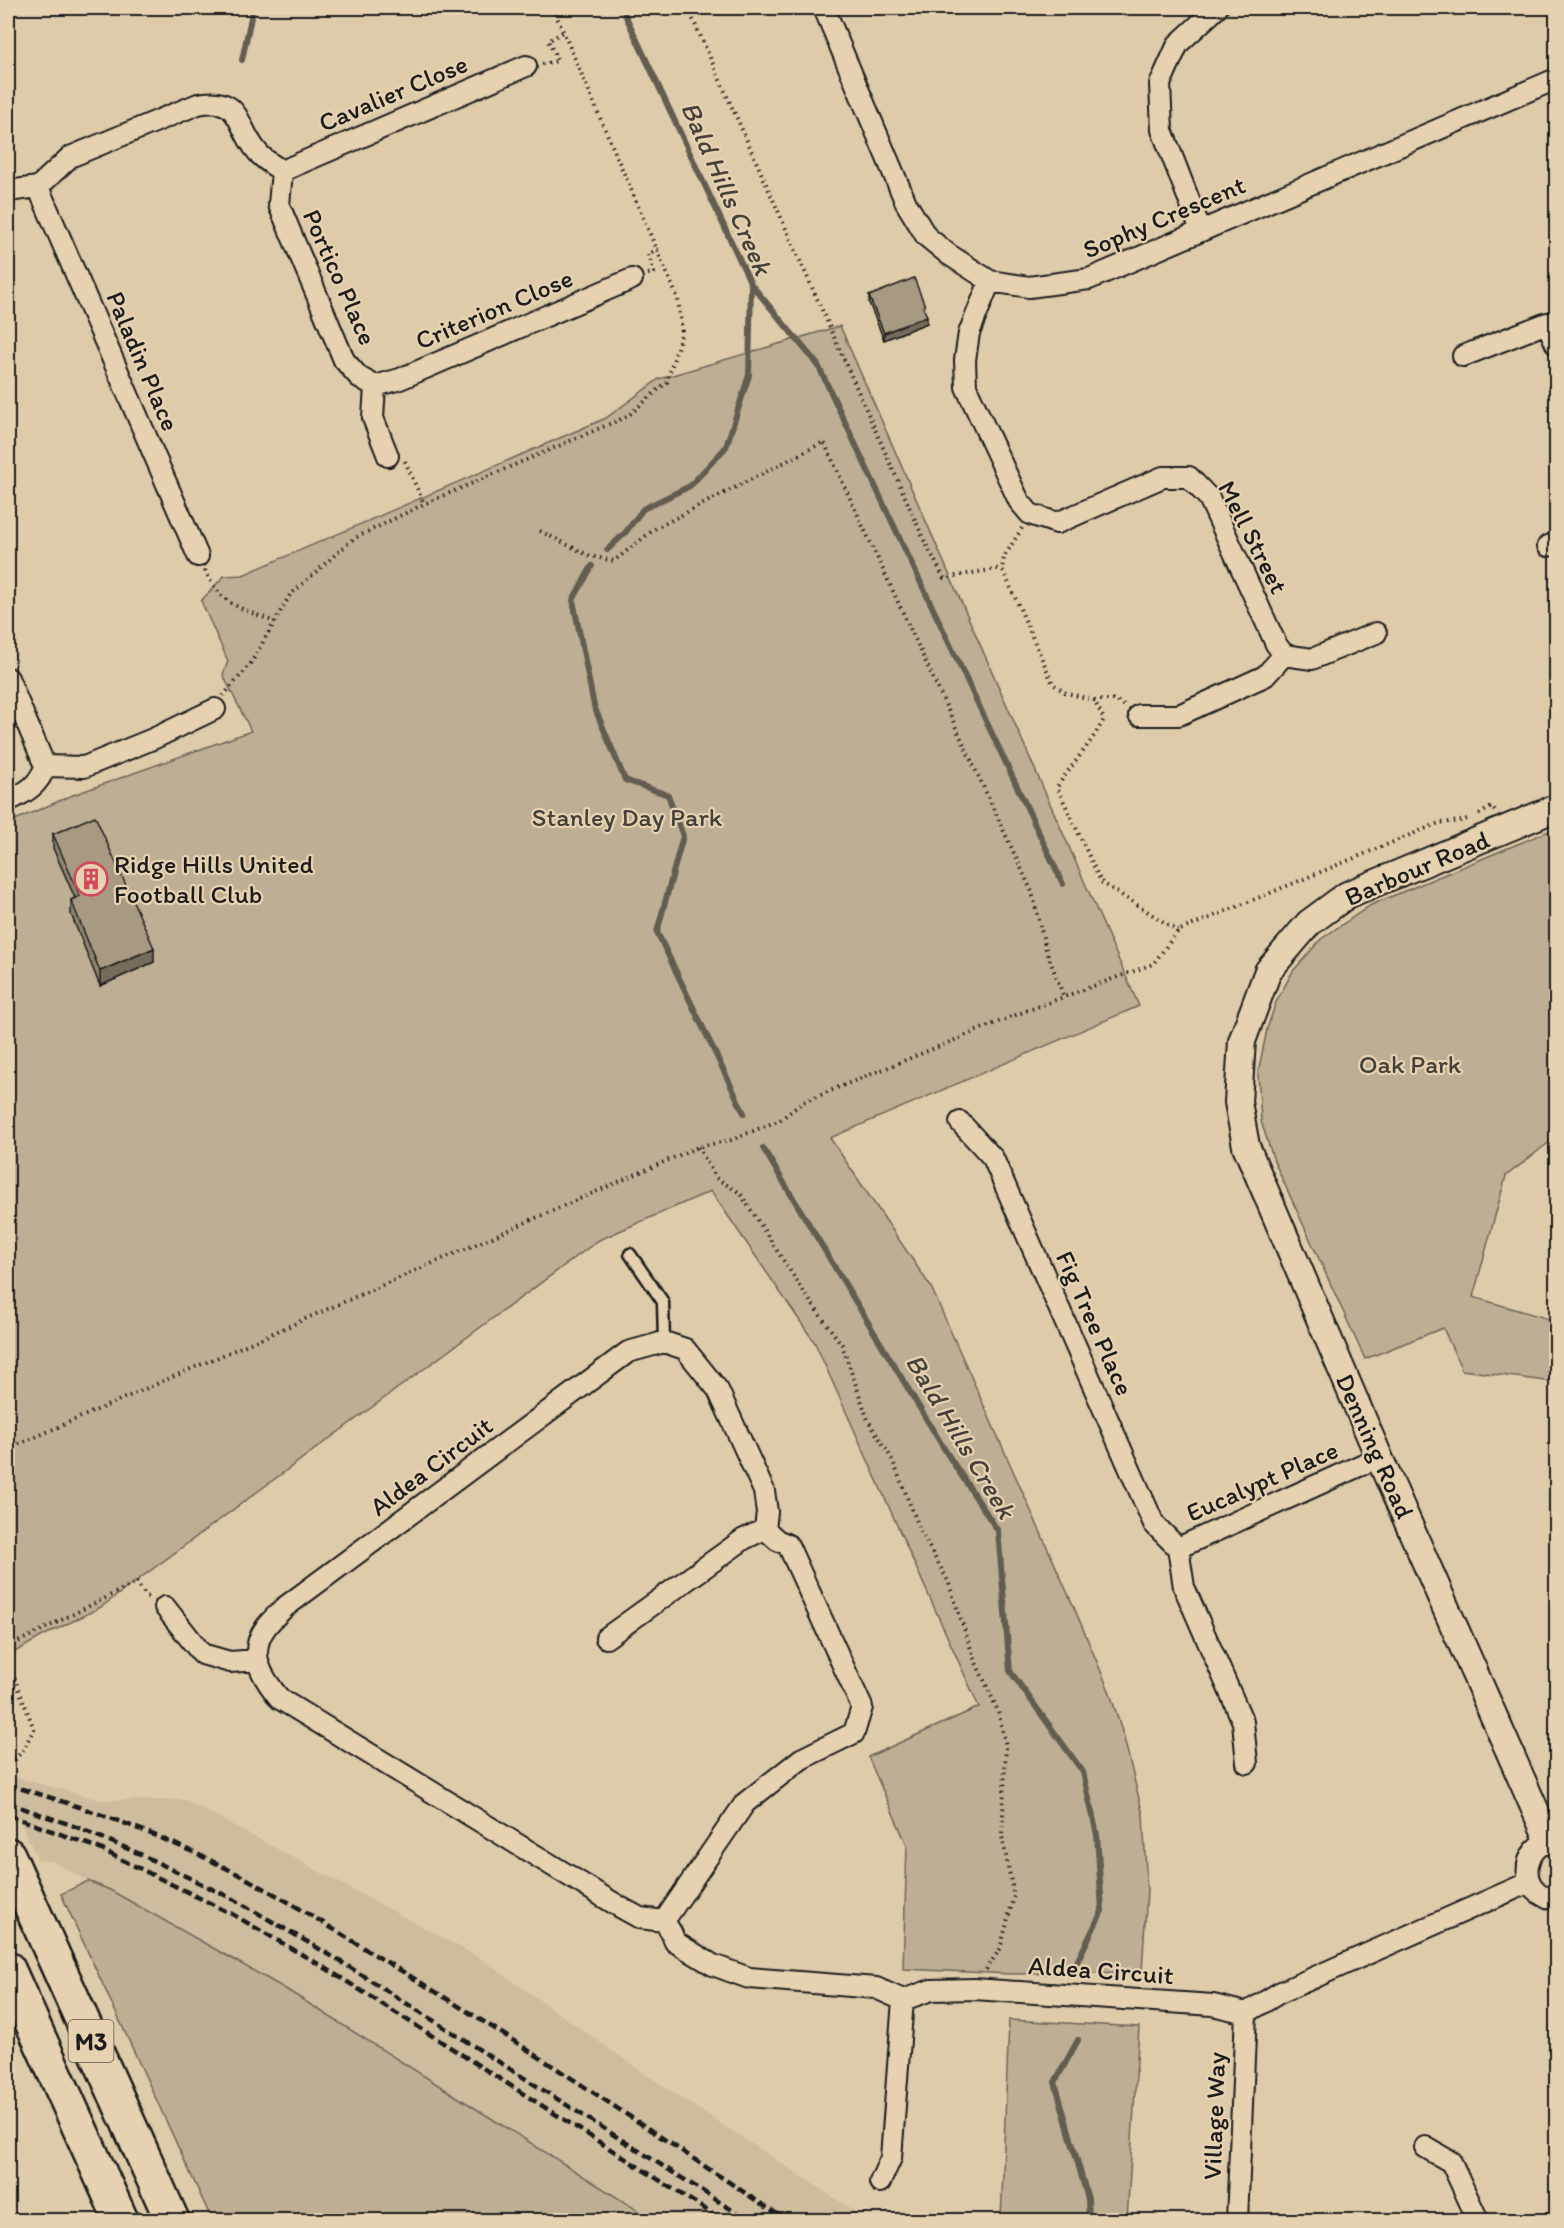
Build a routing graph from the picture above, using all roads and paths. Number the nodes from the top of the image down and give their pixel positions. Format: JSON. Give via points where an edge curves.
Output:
{"nodes":[{"id":1,"x":553,"y":8,"type":"edge"},
{"id":2,"x":688,"y":8,"type":"edge"},
{"id":3,"x":824,"y":8,"type":"edge"},
{"id":4,"x":1217,"y":8,"type":"edge"},
{"id":5,"x":563,"y":32,"type":"junction"},
{"id":6,"x":526,"y":66,"type":"joint"},
{"id":7,"x":1557,"y":79,"type":"edge"},
{"id":8,"x":282,"y":171,"type":"junction"},
{"id":9,"x":38,"y":187,"type":"junction"},
{"id":10,"x":8,"y":191,"type":"edge"},
{"id":11,"x":1201,"y":231,"type":"junction"},
{"id":12,"x":633,"y":279,"type":"dead end"},
{"id":13,"x":990,"y":281,"type":"junction"},
{"id":14,"x":1552,"y":321,"type":"edge"},
{"id":15,"x":1557,"y":344,"type":"edge"},
{"id":16,"x":1463,"y":356,"type":"dead end"},
{"id":17,"x":375,"y":386,"type":"junction"},
{"id":18,"x":386,"y":451,"type":"joint"},
{"id":19,"x":424,"y":504,"type":"junction"},
{"id":20,"x":1030,"y":514,"type":"junction"},
{"id":21,"x":540,"y":531,"type":"dead end"},
{"id":22,"x":198,"y":556,"type":"joint"},
{"id":23,"x":1002,"y":568,"type":"junction"},
{"id":24,"x":275,"y":622,"type":"junction"},
{"id":25,"x":1376,"y":633,"type":"dead end"},
{"id":26,"x":1284,"y":655,"type":"junction"},
{"id":27,"x":8,"y":678,"type":"edge"},
{"id":28,"x":1094,"y":700,"type":"junction"},
{"id":29,"x":214,"y":709,"type":"joint"},
{"id":30,"x":1139,"y":715,"type":"joint"},
{"id":31,"x":45,"y":766,"type":"junction"},
{"id":32,"x":8,"y":801,"type":"edge"},
{"id":33,"x":1492,"y":807,"type":"dead end"},
{"id":34,"x":1557,"y":808,"type":"edge"},
{"id":35,"x":1179,"y":931,"type":"junction"},
{"id":36,"x":1064,"y":997,"type":"junction"},
{"id":37,"x":1242,"y":1041,"type":"joint"},
{"id":38,"x":960,"y":1122,"type":"dead end"},
{"id":39,"x":698,"y":1147,"type":"junction"},
{"id":40,"x":630,"y":1254,"type":"dead end"},
{"id":41,"x":664,"y":1342,"type":"junction"},
{"id":42,"x":8,"y":1449,"type":"edge"},
{"id":43,"x":1379,"y":1457,"type":"junction"},
{"id":44,"x":765,"y":1529,"type":"junction"},
{"id":45,"x":1178,"y":1548,"type":"junction"},
{"id":46,"x":165,"y":1607,"type":"joint"},
{"id":47,"x":606,"y":1638,"type":"dead end"},
{"id":48,"x":8,"y":1647,"type":"edge"},
{"id":49,"x":257,"y":1660,"type":"junction"},
{"id":50,"x":8,"y":1661,"type":"edge"},
{"id":51,"x":1247,"y":1763,"type":"dead end"},
{"id":52,"x":8,"y":1768,"type":"edge"},
{"id":53,"x":1553,"y":1840,"type":"edge"},
{"id":54,"x":9,"y":1858,"type":"edge"},
{"id":55,"x":1530,"y":1882,"type":"junction"},
{"id":56,"x":1557,"y":1899,"type":"edge"},
{"id":57,"x":664,"y":1921,"type":"junction"},
{"id":58,"x":8,"y":1969,"type":"edge"},
{"id":59,"x":974,"y":1989,"type":"junction"},
{"id":60,"x":903,"y":2000,"type":"junction"},
{"id":61,"x":1246,"y":2013,"type":"junction"},
{"id":62,"x":1425,"y":2147,"type":"dead end"},
{"id":63,"x":880,"y":2182,"type":"dead end"},
{"id":64,"x":121,"y":2220,"type":"edge"},
{"id":65,"x":172,"y":2220,"type":"edge"},
{"id":66,"x":1237,"y":2220,"type":"edge"},
{"id":67,"x":1478,"y":2220,"type":"edge"}],
"edges":[{"from":1,"to":5,"type":"path"},
{"from":2,"to":23,"type":"path","via":[[944,578]]},
{"from":3,"to":13,"type":"street","name":"Sophy Crescent","via":[[906,203],[926,236]]},
{"from":4,"to":11,"type":"street","via":[[1178,44],[1160,84],[1162,130]]},
{"from":5,"to":6,"type":"path","via":[[548,41],[558,61]]},
{"from":5,"to":19,"type":"path","via":[[678,299],[682,332],[667,382],[628,416]]},
{"from":6,"to":8,"type":"street","name":"Cavalier Close"},
{"from":7,"to":11,"type":"street","name":"Sophy Crescent"},
{"from":8,"to":9,"type":"street","via":[[256,150],[239,117],[228,106],[212,101],[70,157]]},
{"from":8,"to":17,"type":"street","name":"Portico Place","via":[[279,205],[340,349],[359,377]]},
{"from":9,"to":10,"type":"street"},
{"from":9,"to":22,"type":"street","name":"Paladin Place"},
{"from":11,"to":13,"type":"street","name":"Sophy Crescent","via":[[1089,279],[1029,287]]},
{"from":12,"to":17,"type":"street","name":"Criterion Close","via":[[400,379]]},
{"from":13,"to":20,"type":"street","via":[[969,333],[966,387],[1019,501]]},
{"from":14,"to":15,"type":"street"},
{"from":14,"to":16,"type":"street"},
{"from":17,"to":18,"type":"street","via":[[373,418]]},
{"from":18,"to":19,"type":"path","via":[[392,445],[399,447]]},
{"from":19,"to":24,"type":"path","via":[[353,539],[290,596]]},
{"from":20,"to":23,"type":"path","via":[[1004,557]]},
{"from":20,"to":26,"type":"street","name":"Mell Street","via":[[1057,523],[1163,477],[1190,477],[1209,498]]},
{"from":21,"to":36,"type":"path","via":[[590,556],[615,561],[656,528],[824,442],[1032,892],[1046,950]]},
{"from":22,"to":24,"type":"path","via":[[211,584],[226,601]]},
{"from":23,"to":28,"type":"path","via":[[1053,684],[1066,693]]},
{"from":24,"to":29,"type":"path","via":[[251,663],[227,688]]},
{"from":25,"to":26,"type":"street","via":[[1312,659]]},
{"from":26,"to":30,"type":"street","via":[[1265,676],[1179,715]]},
{"from":27,"to":31,"type":"street"},
{"from":28,"to":30,"type":"path","via":[[1115,700]]},
{"from":28,"to":35,"type":"path","via":[[1104,719],[1057,787],[1101,882]]},
{"from":29,"to":31,"type":"street","via":[[84,767]]},
{"from":31,"to":32,"type":"street","via":[[43,777]]},
{"from":33,"to":35,"type":"path","via":[[1461,821],[1439,823]]},
{"from":34,"to":37,"type":"street","name":"Barbour Road","via":[[1337,901],[1309,923],[1268,971]]},
{"from":35,"to":36,"type":"path","via":[[1153,964]]},
{"from":36,"to":39,"type":"path","via":[[803,1102],[780,1120],[731,1140]]},
{"from":37,"to":43,"type":"street","name":"Denning Road","via":[[1238,1102],[1246,1146]]},
{"from":38,"to":45,"type":"street","name":"Fig Tree Place","via":[[993,1158],[1154,1524]]},
{"from":39,"to":42,"type":"path"},
{"from":39,"to":59,"type":"path","via":[[716,1178],[740,1192],[842,1345],[868,1420],[892,1459],[921,1532],[948,1581],[974,1658],[998,1711],[1006,1746],[1002,1836],[1014,1896],[1000,1949]]},
{"from":40,"to":41,"type":"lane","via":[[663,1302]]},
{"from":41,"to":44,"type":"street","via":[[685,1349],[718,1390],[764,1491]]},
{"from":41,"to":49,"type":"street","name":"Aldea Circuit","via":[[628,1352],[285,1607],[264,1629]]},
{"from":43,"to":45,"type":"street","name":"Eucalypt Place"},
{"from":43,"to":53,"type":"street","name":"Denning Road"},
{"from":44,"to":47,"type":"street","via":[[744,1539]]},
{"from":44,"to":57,"type":"street","via":[[788,1545],[862,1707],[854,1733],[801,1760],[745,1803]]},
{"from":45,"to":51,"type":"street","name":"Eucalypt Place","via":[[1184,1587],[1243,1722]]},
{"from":46,"to":48,"type":"path","via":[[146,1596],[137,1582]]},
{"from":46,"to":49,"type":"street","via":[[202,1654],[230,1662]]},
{"from":49,"to":57,"type":"street","via":[[263,1678],[280,1699],[640,1918]]},
{"from":50,"to":52,"type":"path","via":[[34,1729]]},
{"from":53,"to":55,"type":"street","name":"Denning Road","via":[[1533,1852],[1527,1871]]},
{"from":54,"to":65,"type":"highway","number":"M3"},
{"from":55,"to":56,"type":"street","via":[[1543,1896]]},
{"from":55,"to":61,"type":"street","via":[[1279,1993]]},
{"from":57,"to":60,"type":"street","via":[[675,1942],[713,1965],[749,1978],[876,1988]]},
{"from":58,"to":64,"type":"highway","number":"M3"},
{"from":59,"to":60,"type":"street","name":"Aldea Circuit","via":[[931,1990]]},
{"from":59,"to":61,"type":"street","name":"Aldea Circuit","via":[[1213,2005]]},
{"from":60,"to":63,"type":"street","via":[[891,2158]]},
{"from":61,"to":66,"type":"street","name":"Village Way"},
{"from":62,"to":67,"type":"street","via":[[1451,2162]]}]}
